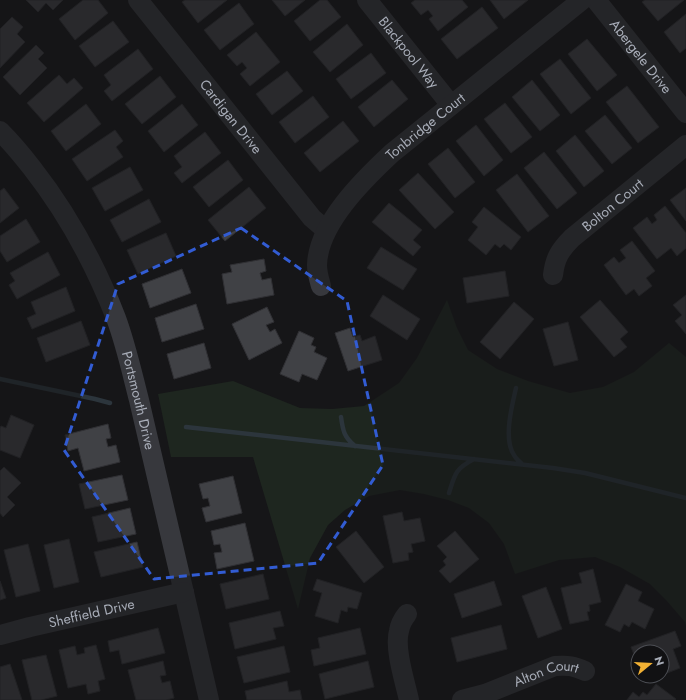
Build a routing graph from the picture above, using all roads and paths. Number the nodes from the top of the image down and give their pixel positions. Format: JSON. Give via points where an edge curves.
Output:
{"nodes":[{"id":1,"x":138,"y":0,"type":"edge"},
{"id":2,"x":366,"y":0,"type":"edge"},
{"id":3,"x":582,"y":0,"type":"edge"},
{"id":4,"x":596,"y":0,"type":"edge"},
{"id":5,"x":451,"y":105,"type":"junction"},
{"id":6,"x":686,"y":113,"type":"edge"},
{"id":7,"x":0,"y":131,"type":"edge"},
{"id":8,"x":686,"y":145,"type":"edge"},
{"id":9,"x":326,"y":230,"type":"junction"},
{"id":10,"x":553,"y":275,"type":"dead end"},
{"id":11,"x":320,"y":286,"type":"dead end"},
{"id":12,"x":184,"y":592,"type":"junction"},
{"id":13,"x":407,"y":614,"type":"dead end"},
{"id":14,"x":0,"y":635,"type":"edge"},
{"id":15,"x":585,"y":671,"type":"dead end"},
{"id":16,"x":209,"y":700,"type":"edge"},
{"id":17,"x":409,"y":700,"type":"edge"},
{"id":18,"x":462,"y":700,"type":"edge"}],
"edges":[{"from":1,"to":9,"type":"street","name":"Cardigan Drive","via":[[312,218]]},
{"from":2,"to":5,"type":"street","name":"Blackpool Way"},
{"from":3,"to":5,"type":"street","name":"Tonbridge Court"},
{"from":4,"to":6,"type":"street","name":"Abergele Drive"},
{"from":5,"to":9,"type":"street","name":"Tonbridge Court","via":[[378,166]]},
{"from":7,"to":12,"type":"street","name":"Portsmouth Drive","via":[[46,186],[67,217],[116,319],[139,400]]},
{"from":8,"to":10,"type":"street","name":"Bolton Court","via":[[572,238],[558,256]]},
{"from":9,"to":11,"type":"street","name":"Tonbridge Court","via":[[317,264]]},
{"from":12,"to":14,"type":"street","name":"Sheffield Drive"},
{"from":12,"to":16,"type":"street","name":"Portsmouth Drive"},
{"from":13,"to":17,"type":"street","via":[[398,631],[397,640]]},
{"from":15,"to":18,"type":"street","name":"Alton Court","via":[[574,666],[555,666],[485,694]]}]}
